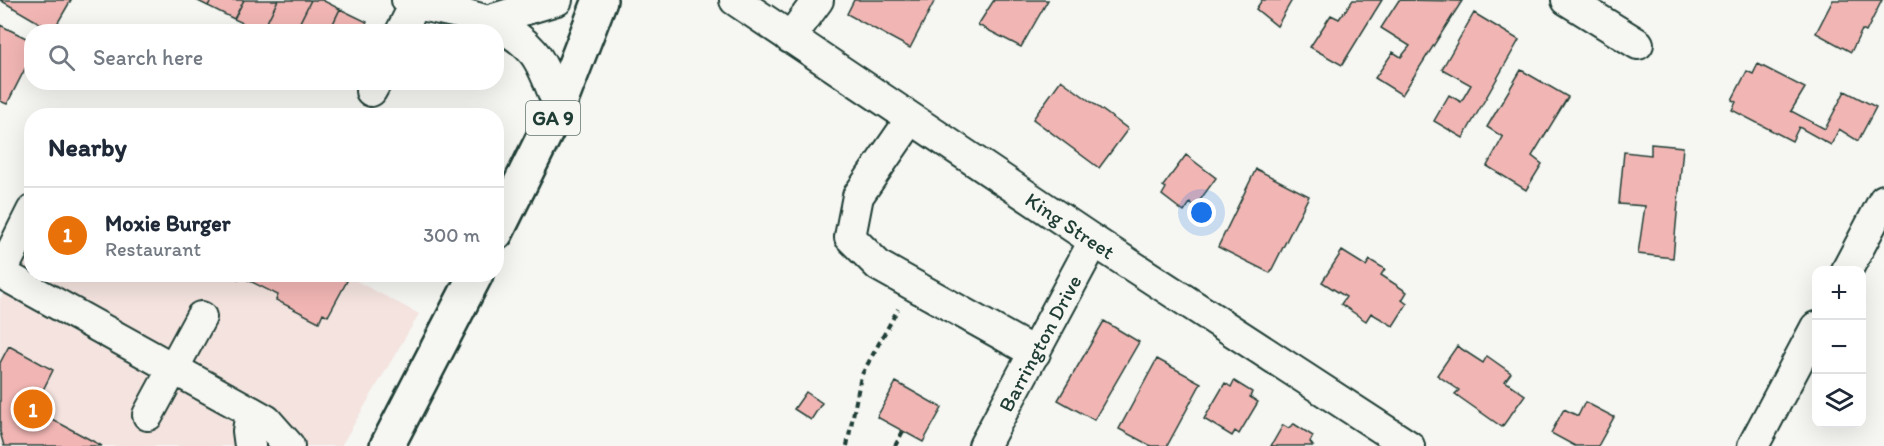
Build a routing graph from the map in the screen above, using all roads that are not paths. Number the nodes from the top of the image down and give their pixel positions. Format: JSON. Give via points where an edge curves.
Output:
{"nodes":[{"id":1,"x":557,"y":0,"type":"edge"},
{"id":2,"x":600,"y":0,"type":"edge"},
{"id":3,"x":735,"y":0,"type":"edge"},
{"id":4,"x":818,"y":0,"type":"edge"},
{"id":5,"x":1567,"y":0,"type":"edge"},
{"id":6,"x":413,"y":1,"type":"edge"},
{"id":7,"x":490,"y":20,"type":"junction"},
{"id":8,"x":404,"y":24,"type":"edge"},
{"id":9,"x":496,"y":24,"type":"edge"},
{"id":10,"x":504,"y":29,"type":"edge"},
{"id":11,"x":790,"y":38,"type":"junction"},
{"id":12,"x":1638,"y":44,"type":"dead end"},
{"id":13,"x":559,"y":106,"type":"junction"},
{"id":14,"x":911,"y":119,"type":"junction"},
{"id":15,"x":1884,"y":200,"type":"edge"},
{"id":16,"x":504,"y":217,"type":"edge"},
{"id":17,"x":24,"y":228,"type":"edge"},
{"id":18,"x":1094,"y":241,"type":"junction"},
{"id":19,"x":1848,"y":266,"type":"edge"},
{"id":20,"x":472,"y":282,"type":"edge"},
{"id":21,"x":201,"y":317,"type":"dead end"},
{"id":22,"x":1812,"y":335,"type":"edge"},
{"id":23,"x":1035,"y":353,"type":"junction"},
{"id":24,"x":172,"y":368,"type":"junction"},
{"id":25,"x":251,"y":412,"type":"junction"},
{"id":26,"x":148,"y":415,"type":"dead end"},
{"id":27,"x":250,"y":446,"type":"edge"},
{"id":28,"x":289,"y":446,"type":"edge"},
{"id":29,"x":387,"y":446,"type":"edge"},
{"id":30,"x":984,"y":446,"type":"edge"},
{"id":31,"x":1409,"y":446,"type":"edge"},
{"id":32,"x":1753,"y":446,"type":"edge"}],
"edges":[{"from":1,"to":7,"type":"street"},
{"from":2,"to":13,"type":"main road","number":"GA 9"},
{"from":3,"to":11,"type":"street","name":"King Street"},
{"from":4,"to":11,"type":"street"},
{"from":5,"to":12,"type":"street"},
{"from":6,"to":7,"type":"street"},
{"from":6,"to":8,"type":"street"},
{"from":7,"to":9,"type":"street"},
{"from":10,"to":13,"type":"street","via":[[533,52]]},
{"from":11,"to":14,"type":"street","name":"King Street"},
{"from":13,"to":16,"type":"main road","number":"GA 9"},
{"from":14,"to":18,"type":"street","name":"King Street"},
{"from":14,"to":23,"type":"street","via":[[858,196],[850,237],[879,266]]},
{"from":15,"to":19,"type":"street"},
{"from":17,"to":24,"type":"street","via":[[1,273]]},
{"from":18,"to":23,"type":"street","name":"Barrington Drive"},
{"from":18,"to":31,"type":"street","name":"King Street"},
{"from":20,"to":29,"type":"main road"},
{"from":21,"to":24,"type":"street"},
{"from":22,"to":32,"type":"street"},
{"from":23,"to":30,"type":"street","name":"Barrington Drive"},
{"from":24,"to":25,"type":"street"},
{"from":24,"to":26,"type":"street"},
{"from":25,"to":27,"type":"street"},
{"from":25,"to":28,"type":"street","via":[[276,429]]}]}
